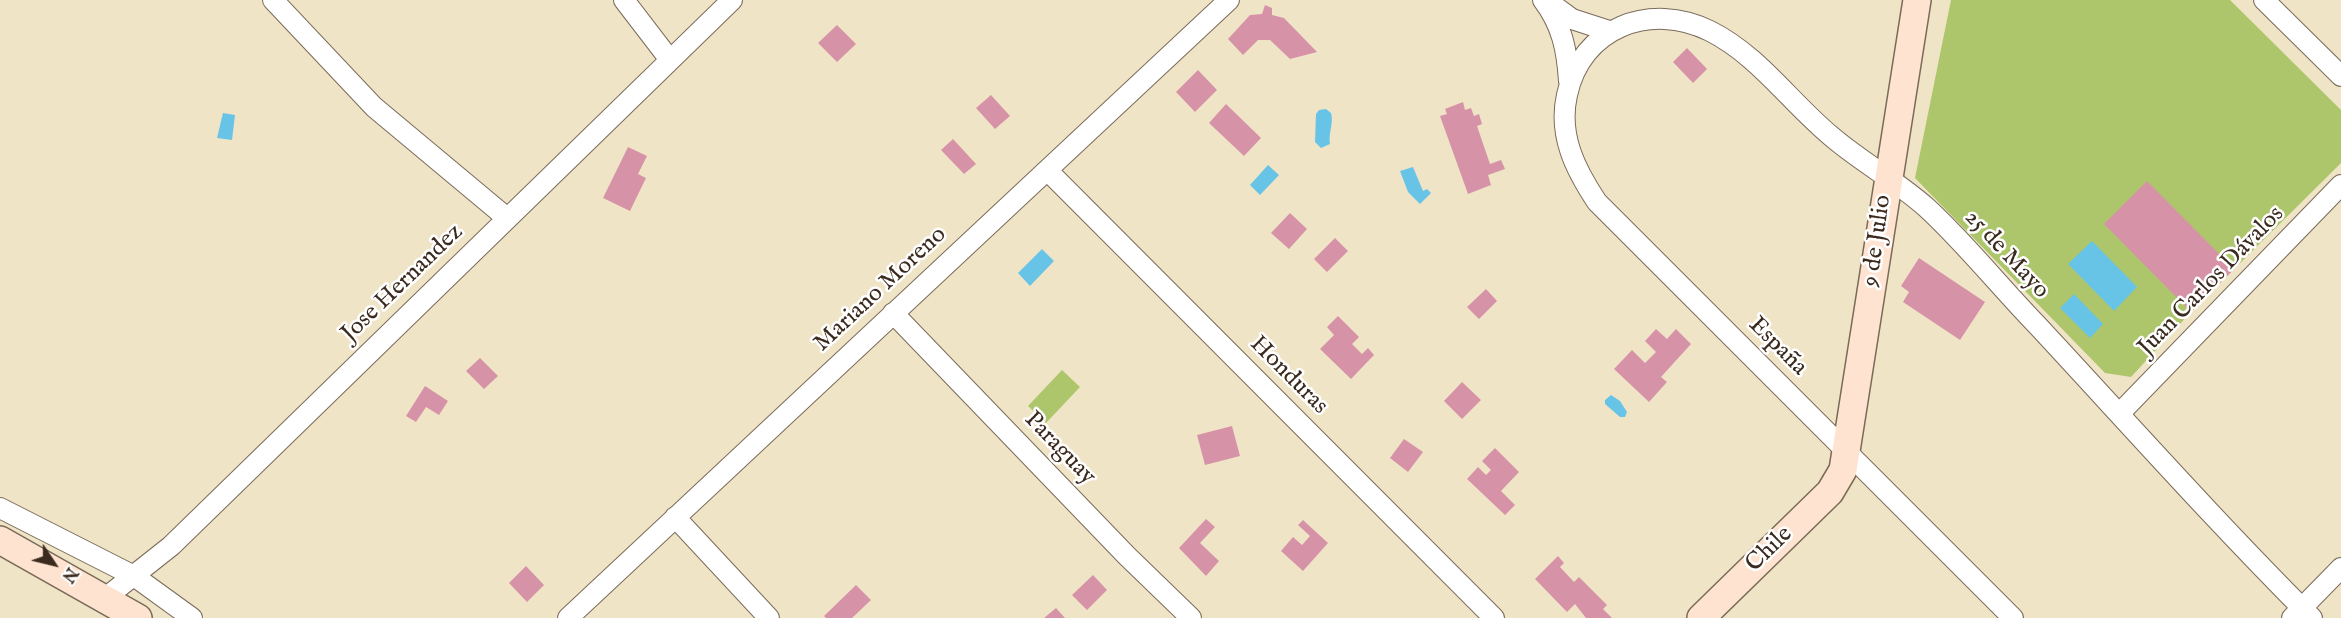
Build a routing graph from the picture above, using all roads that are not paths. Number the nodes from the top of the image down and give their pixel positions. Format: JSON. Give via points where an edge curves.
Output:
{"nodes":[{"id":1,"x":273,"y":0,"type":"edge"},
{"id":2,"x":624,"y":0,"type":"edge"},
{"id":3,"x":732,"y":0,"type":"edge"},
{"id":4,"x":1228,"y":0,"type":"edge"},
{"id":5,"x":1544,"y":0,"type":"edge"},
{"id":6,"x":1917,"y":0,"type":"edge"},
{"id":7,"x":2264,"y":0,"type":"edge"},
{"id":8,"x":1609,"y":31,"type":"junction"},
{"id":9,"x":670,"y":60,"type":"junction"},
{"id":10,"x":2341,"y":76,"type":"edge"},
{"id":11,"x":1569,"y":82,"type":"junction"},
{"id":12,"x":1047,"y":170,"type":"junction"},
{"id":13,"x":1887,"y":178,"type":"junction"},
{"id":14,"x":2341,"y":185,"type":"edge"},
{"id":15,"x":507,"y":218,"type":"junction"},
{"id":16,"x":893,"y":313,"type":"junction"},
{"id":17,"x":2119,"y":414,"type":"junction"},
{"id":18,"x":1847,"y":453,"type":"junction"},
{"id":19,"x":1838,"y":481,"type":"joint"},
{"id":20,"x":0,"y":508,"type":"edge"},
{"id":21,"x":675,"y":517,"type":"junction"},
{"id":22,"x":0,"y":540,"type":"edge"},
{"id":23,"x":2341,"y":568,"type":"edge"},
{"id":24,"x":134,"y":576,"type":"junction"},
{"id":25,"x":104,"y":599,"type":"junction"},
{"id":26,"x":2302,"y":615,"type":"edge"},
{"id":27,"x":138,"y":618,"type":"edge"},
{"id":28,"x":192,"y":618,"type":"edge"},
{"id":29,"x":568,"y":618,"type":"edge"},
{"id":30,"x":769,"y":618,"type":"edge"},
{"id":31,"x":1191,"y":618,"type":"edge"},
{"id":32,"x":1494,"y":618,"type":"edge"},
{"id":33,"x":1701,"y":618,"type":"edge"},
{"id":34,"x":2013,"y":618,"type":"edge"}],
"edges":[{"from":1,"to":15,"type":"street","via":[[381,114]]},
{"from":2,"to":9,"type":"street"},
{"from":3,"to":9,"type":"street","name":"Jose Hernandez"},
{"from":4,"to":12,"type":"street","name":"Mariano Moreno"},
{"from":5,"to":8,"type":"street","name":"España","via":[[1572,19]]},
{"from":5,"to":11,"type":"street","name":"España","via":[[1562,31]]},
{"from":6,"to":13,"type":"street","name":"9 de Julio"},
{"from":7,"to":10,"type":"street"},
{"from":8,"to":11,"type":"street","name":"España","via":[[1588,51]]},
{"from":8,"to":13,"type":"street","name":"25 de Mayo","via":[[1654,18],[1709,30],[1751,58],[1814,122]]},
{"from":9,"to":15,"type":"street","name":"Jose Hernandez"},
{"from":11,"to":18,"type":"street","name":"España","via":[[1563,120],[1566,138],[1597,202]]},
{"from":12,"to":16,"type":"street","name":"Mariano Moreno"},
{"from":12,"to":32,"type":"street","name":"Honduras"},
{"from":13,"to":17,"type":"street","name":"25 de Mayo","via":[[1929,210]]},
{"from":13,"to":18,"type":"street","name":"9 de Julio"},
{"from":14,"to":17,"type":"street","name":"Juan Carlos Dávalos"},
{"from":15,"to":24,"type":"street","name":"Jose Hernandez","via":[[171,546]]},
{"from":16,"to":21,"type":"street","name":"Mariano Moreno"},
{"from":16,"to":31,"type":"street","name":"Paraguay"},
{"from":17,"to":26,"type":"street","name":"25 de Mayo"},
{"from":18,"to":19,"type":"street","name":"9 de Julio"},
{"from":18,"to":34,"type":"street","name":"España"},
{"from":19,"to":33,"type":"street","name":"Chile"},
{"from":20,"to":24,"type":"street"},
{"from":21,"to":29,"type":"street","name":"Mariano Moreno"},
{"from":21,"to":30,"type":"street"},
{"from":22,"to":25,"type":"street"},
{"from":23,"to":26,"type":"street"},
{"from":24,"to":25,"type":"street","name":"Jose Hernandez"},
{"from":24,"to":28,"type":"street"},
{"from":25,"to":27,"type":"street"}]}
